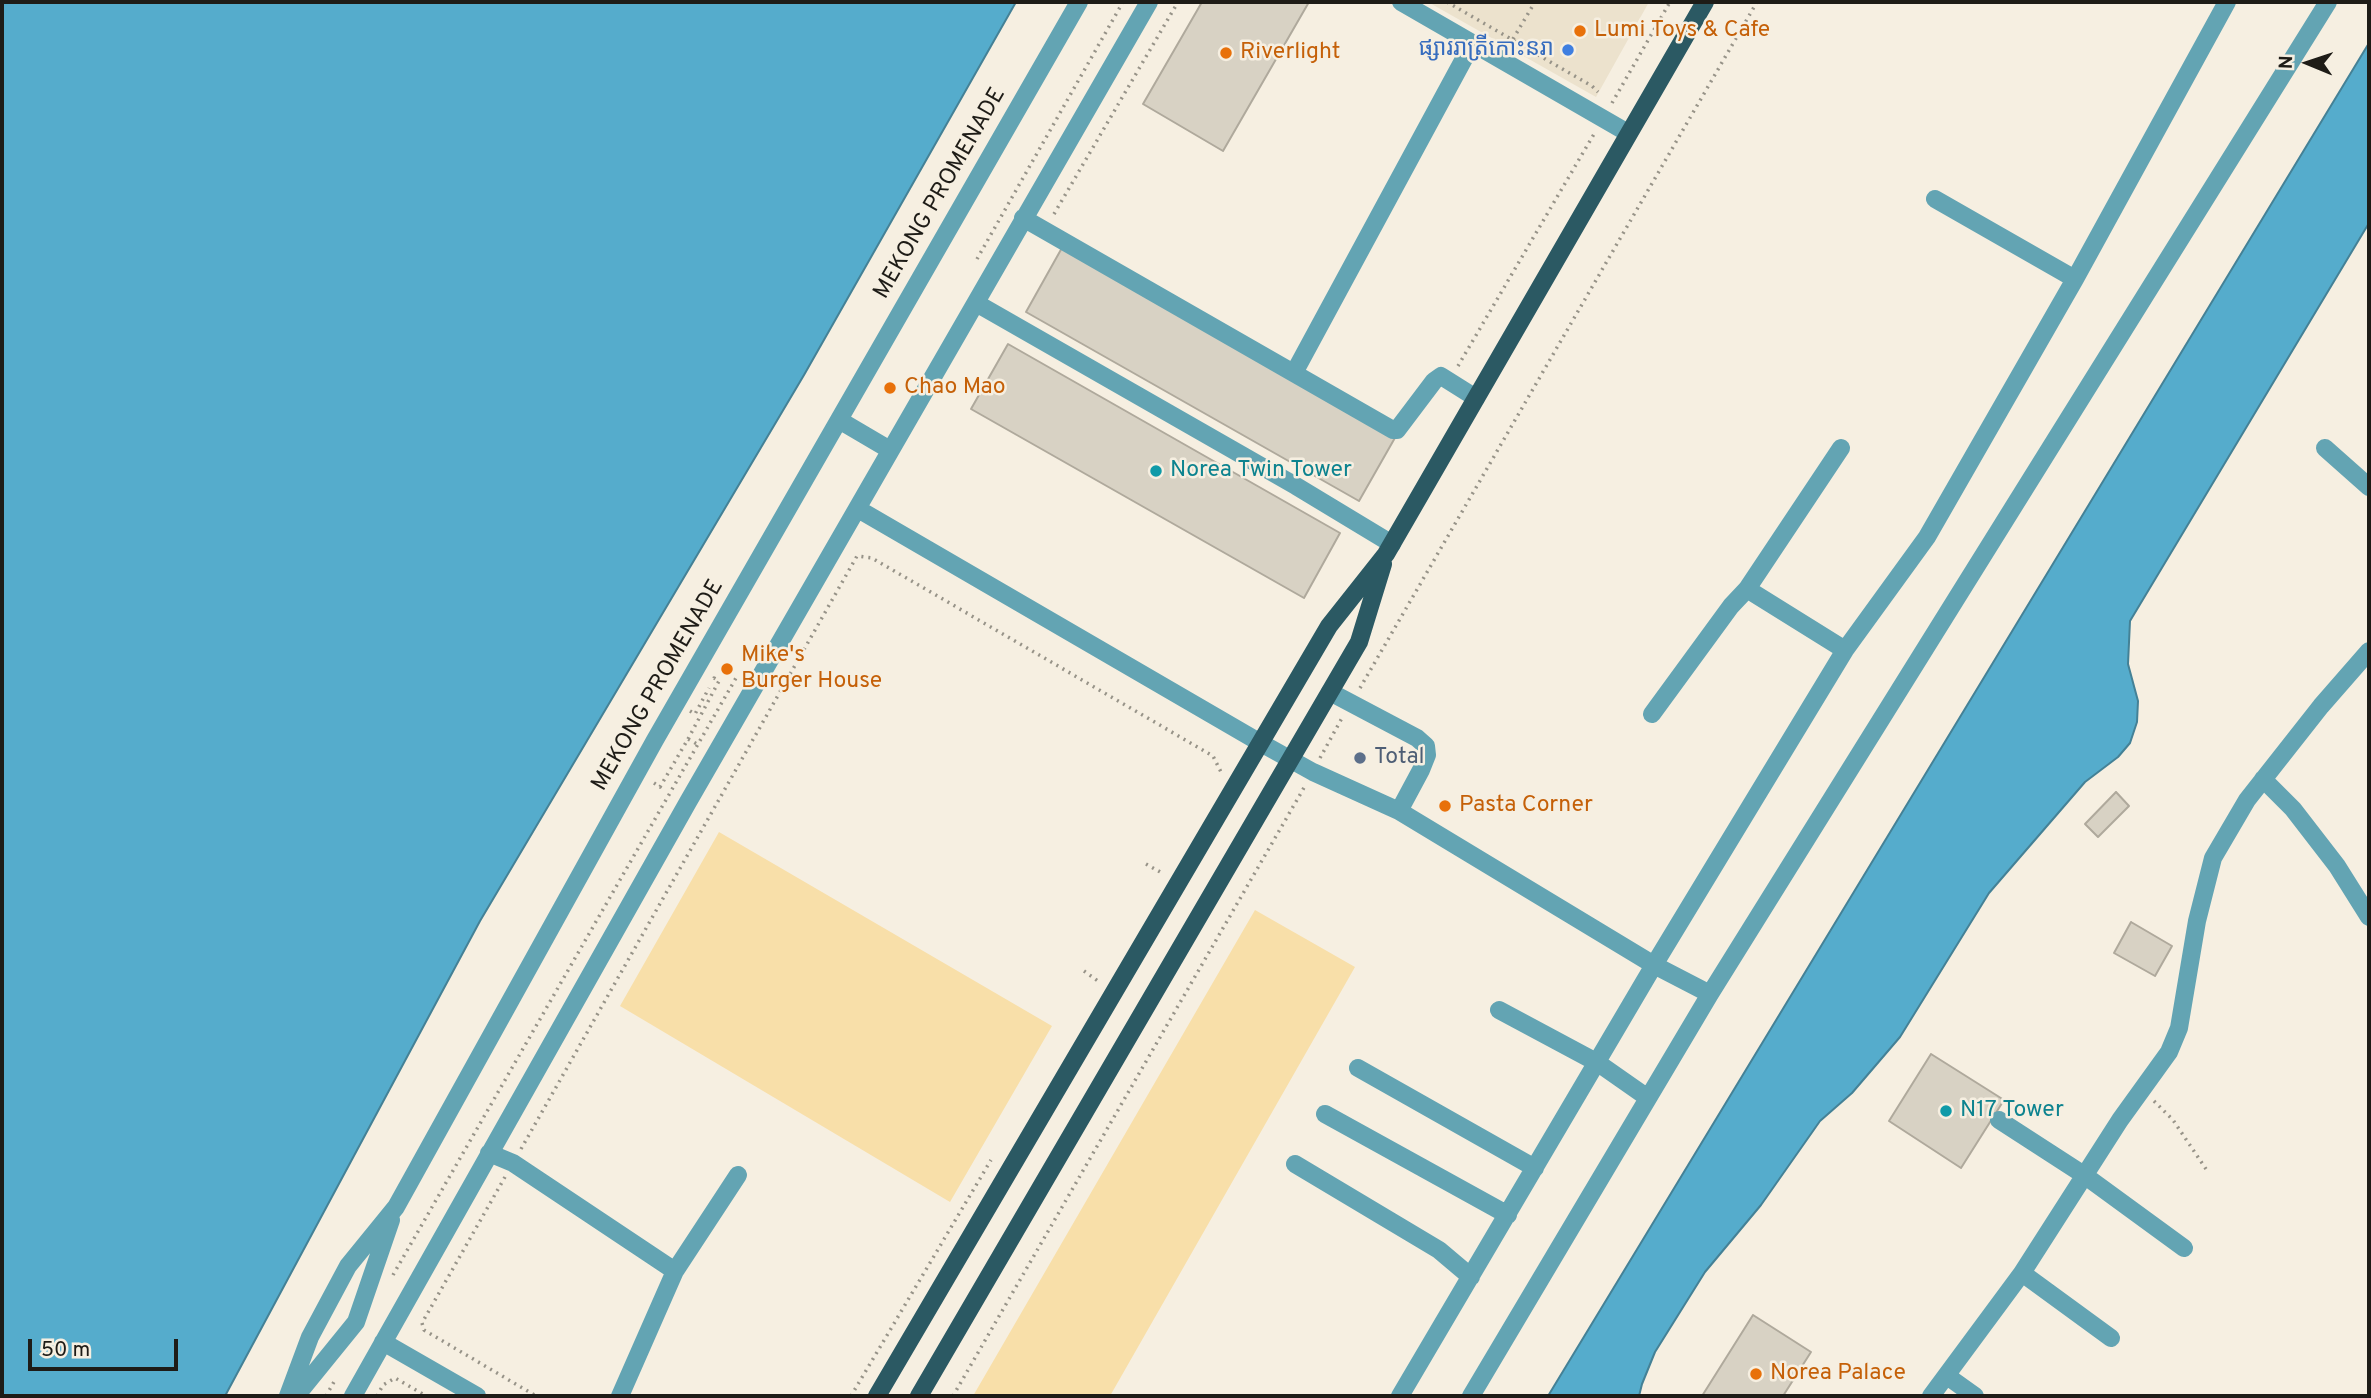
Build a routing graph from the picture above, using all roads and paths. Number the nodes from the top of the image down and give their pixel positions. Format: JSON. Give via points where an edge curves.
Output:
{"nodes":[{"id":1,"x":1079,"y":2,"type":"edge"},
{"id":2,"x":1149,"y":2,"type":"edge"},
{"id":3,"x":1178,"y":2,"type":"edge"},
{"id":4,"x":1401,"y":2,"type":"edge"},
{"id":5,"x":1447,"y":2,"type":"edge"},
{"id":6,"x":1535,"y":2,"type":"edge"},
{"id":7,"x":1670,"y":2,"type":"edge"},
{"id":8,"x":1705,"y":2,"type":"edge"},
{"id":9,"x":2227,"y":2,"type":"edge"},
{"id":10,"x":2328,"y":2,"type":"edge"},
{"id":11,"x":1513,"y":40,"type":"junction"},
{"id":12,"x":1472,"y":44,"type":"junction"},
{"id":13,"x":1606,"y":113,"type":"junction"},
{"id":14,"x":1628,"y":134,"type":"junction"},
{"id":15,"x":1935,"y":199,"type":"dead end"},
{"id":16,"x":1023,"y":218,"type":"junction"},
{"id":17,"x":1045,"y":230,"type":"junction"},
{"id":18,"x":2075,"y":279,"type":"junction"},
{"id":19,"x":976,"y":303,"type":"junction"},
{"id":20,"x":1294,"y":373,"type":"junction"},
{"id":21,"x":1449,"y":381,"type":"junction"},
{"id":22,"x":1476,"y":398,"type":"junction"},
{"id":23,"x":839,"y":420,"type":"junction"},
{"id":24,"x":2325,"y":447,"type":"dead end"},
{"id":25,"x":1841,"y":448,"type":"dead end"},
{"id":26,"x":890,"y":450,"type":"junction"},
{"id":27,"x":2369,"y":487,"type":"edge"},
{"id":28,"x":858,"y":509,"type":"junction"},
{"id":29,"x":1389,"y":549,"type":"junction"},
{"id":30,"x":1747,"y":589,"type":"junction"},
{"id":31,"x":1844,"y":650,"type":"junction"},
{"id":32,"x":2369,"y":651,"type":"edge"},
{"id":33,"x":1330,"y":692,"type":"junction"},
{"id":34,"x":676,"y":703,"type":"junction"},
{"id":35,"x":1652,"y":714,"type":"dead end"},
{"id":36,"x":688,"y":739,"type":"junction"},
{"id":37,"x":1259,"y":742,"type":"junction"},
{"id":38,"x":697,"y":744,"type":"dead end"},
{"id":39,"x":1213,"y":756,"type":"dead end"},
{"id":40,"x":1290,"y":758,"type":"junction"},
{"id":41,"x":660,"y":772,"type":"dead end"},
{"id":42,"x":2263,"y":779,"type":"junction"},
{"id":43,"x":1399,"y":811,"type":"junction"},
{"id":44,"x":1146,"y":864,"type":"dead end"},
{"id":45,"x":1162,"y":873,"type":"dead end"},
{"id":46,"x":2369,"y":917,"type":"edge"},
{"id":47,"x":1654,"y":965,"type":"junction"},
{"id":48,"x":1084,"y":971,"type":"dead end"},
{"id":49,"x":1098,"y":981,"type":"dead end"},
{"id":50,"x":1710,"y":995,"type":"junction"},
{"id":51,"x":1499,"y":1010,"type":"dead end"},
{"id":52,"x":1598,"y":1063,"type":"junction"},
{"id":53,"x":1358,"y":1068,"type":"dead end"},
{"id":54,"x":2143,"y":1088,"type":"junction"},
{"id":55,"x":1648,"y":1098,"type":"junction"},
{"id":56,"x":1325,"y":1114,"type":"dead end"},
{"id":57,"x":1999,"y":1120,"type":"dead end"},
{"id":58,"x":489,"y":1153,"type":"junction"},
{"id":59,"x":513,"y":1163,"type":"junction"},
{"id":60,"x":1295,"y":1164,"type":"dead end"},
{"id":61,"x":1535,"y":1168,"type":"junction"},
{"id":62,"x":2206,"y":1169,"type":"dead end"},
{"id":63,"x":738,"y":1175,"type":"dead end"},
{"id":64,"x":2084,"y":1175,"type":"junction"},
{"id":65,"x":396,"y":1207,"type":"junction"},
{"id":66,"x":1508,"y":1215,"type":"junction"},
{"id":67,"x":2184,"y":1248,"type":"dead end"},
{"id":68,"x":675,"y":1271,"type":"junction"},
{"id":69,"x":2022,"y":1273,"type":"junction"},
{"id":70,"x":1471,"y":1277,"type":"junction"},
{"id":71,"x":2111,"y":1338,"type":"dead end"},
{"id":72,"x":383,"y":1342,"type":"junction"},
{"id":73,"x":1947,"y":1376,"type":"junction"},
{"id":74,"x":288,"y":1396,"type":"edge"},
{"id":75,"x":296,"y":1396,"type":"edge"},
{"id":76,"x":353,"y":1396,"type":"edge"},
{"id":77,"x":377,"y":1396,"type":"edge"},
{"id":78,"x":426,"y":1396,"type":"edge"},
{"id":79,"x":477,"y":1396,"type":"edge"},
{"id":80,"x":536,"y":1396,"type":"edge"},
{"id":81,"x":620,"y":1396,"type":"edge"},
{"id":82,"x":877,"y":1396,"type":"edge"},
{"id":83,"x":919,"y":1396,"type":"edge"},
{"id":84,"x":1400,"y":1396,"type":"edge"},
{"id":85,"x":1471,"y":1396,"type":"edge"},
{"id":86,"x":1931,"y":1396,"type":"edge"},
{"id":87,"x":1975,"y":1396,"type":"edge"}],
"edges":[{"from":1,"to":23,"type":"street","name":"MEKONG PROMENADE"},
{"from":2,"to":16,"type":"street"},
{"from":3,"to":17,"type":"path"},
{"from":4,"to":12,"type":"street"},
{"from":5,"to":11,"type":"path"},
{"from":6,"to":11,"type":"path"},
{"from":7,"to":13,"type":"path"},
{"from":8,"to":14,"type":"main road"},
{"from":9,"to":18,"type":"street"},
{"from":10,"to":50,"type":"street"},
{"from":11,"to":13,"type":"path","via":[[1592,86]]},
{"from":12,"to":13,"type":"street"},
{"from":12,"to":20,"type":"street"},
{"from":13,"to":14,"type":"street"},
{"from":13,"to":21,"type":"path"},
{"from":14,"to":22,"type":"main road"},
{"from":15,"to":18,"type":"street"},
{"from":16,"to":17,"type":"street"},
{"from":16,"to":19,"type":"street"},
{"from":17,"to":20,"type":"street"},
{"from":18,"to":31,"type":"street","via":[[1927,537]]},
{"from":19,"to":26,"type":"street"},
{"from":19,"to":29,"type":"street","via":[[1296,486]]},
{"from":20,"to":21,"type":"street","via":[[1393,430],[1434,380],[1441,376]]},
{"from":21,"to":22,"type":"street"},
{"from":22,"to":29,"type":"main road"},
{"from":23,"to":26,"type":"street"},
{"from":23,"to":34,"type":"street","name":"MEKONG PROMENADE"},
{"from":24,"to":27,"type":"street"},
{"from":25,"to":30,"type":"street"},
{"from":26,"to":28,"type":"street"},
{"from":28,"to":37,"type":"street"},
{"from":28,"to":58,"type":"street"},
{"from":29,"to":33,"type":"main road","via":[[1359,642]]},
{"from":29,"to":37,"type":"main road","via":[[1329,626]]},
{"from":30,"to":31,"type":"street"},
{"from":30,"to":35,"type":"street"},
{"from":31,"to":47,"type":"street"},
{"from":32,"to":42,"type":"street"},
{"from":33,"to":40,"type":"main road"},
{"from":33,"to":43,"type":"street","via":[[1426,746],[1421,770]]},
{"from":34,"to":36,"type":"path","via":[[695,714],[714,678],[719,681]]},
{"from":34,"to":65,"type":"street","name":"MEKONG PROMENADE"},
{"from":36,"to":38,"type":"path"},
{"from":36,"to":41,"type":"path","via":[[660,787],[653,783]]},
{"from":37,"to":40,"type":"street"},
{"from":37,"to":82,"type":"main road"},
{"from":39,"to":59,"type":"path","via":[[872,558],[857,556]]},
{"from":40,"to":43,"type":"street"},
{"from":40,"to":83,"type":"main road"},
{"from":42,"to":46,"type":"street","via":[[2337,866]]},
{"from":42,"to":54,"type":"street","via":[[2213,858],[2175,1042]]},
{"from":43,"to":47,"type":"street"},
{"from":44,"to":45,"type":"path"},
{"from":47,"to":50,"type":"street"},
{"from":47,"to":52,"type":"street"},
{"from":48,"to":49,"type":"path"},
{"from":50,"to":55,"type":"street"},
{"from":51,"to":52,"type":"street"},
{"from":52,"to":55,"type":"street"},
{"from":52,"to":61,"type":"street"},
{"from":53,"to":61,"type":"street"},
{"from":54,"to":62,"type":"path","via":[[2173,1120]]},
{"from":54,"to":64,"type":"street"},
{"from":55,"to":85,"type":"street"},
{"from":56,"to":66,"type":"street"},
{"from":57,"to":64,"type":"street"},
{"from":58,"to":59,"type":"street"},
{"from":58,"to":72,"type":"street"},
{"from":59,"to":68,"type":"street"},
{"from":59,"to":80,"type":"path","via":[[422,1323],[424,1331]]},
{"from":60,"to":70,"type":"street","via":[[1439,1250]]},
{"from":61,"to":66,"type":"street"},
{"from":63,"to":68,"type":"street"},
{"from":64,"to":67,"type":"street"},
{"from":64,"to":69,"type":"street"},
{"from":65,"to":74,"type":"street","name":"MEKONG PROMENADE","via":[[348,1266],[310,1337]]},
{"from":65,"to":75,"type":"street","via":[[356,1322]]},
{"from":66,"to":70,"type":"street"},
{"from":68,"to":81,"type":"street"},
{"from":69,"to":71,"type":"street"},
{"from":69,"to":73,"type":"street"},
{"from":70,"to":84,"type":"street"},
{"from":72,"to":76,"type":"street"},
{"from":72,"to":79,"type":"street"},
{"from":73,"to":86,"type":"street"},
{"from":73,"to":87,"type":"street"},
{"from":77,"to":78,"type":"path","via":[[383,1385],[395,1378]]}]}
